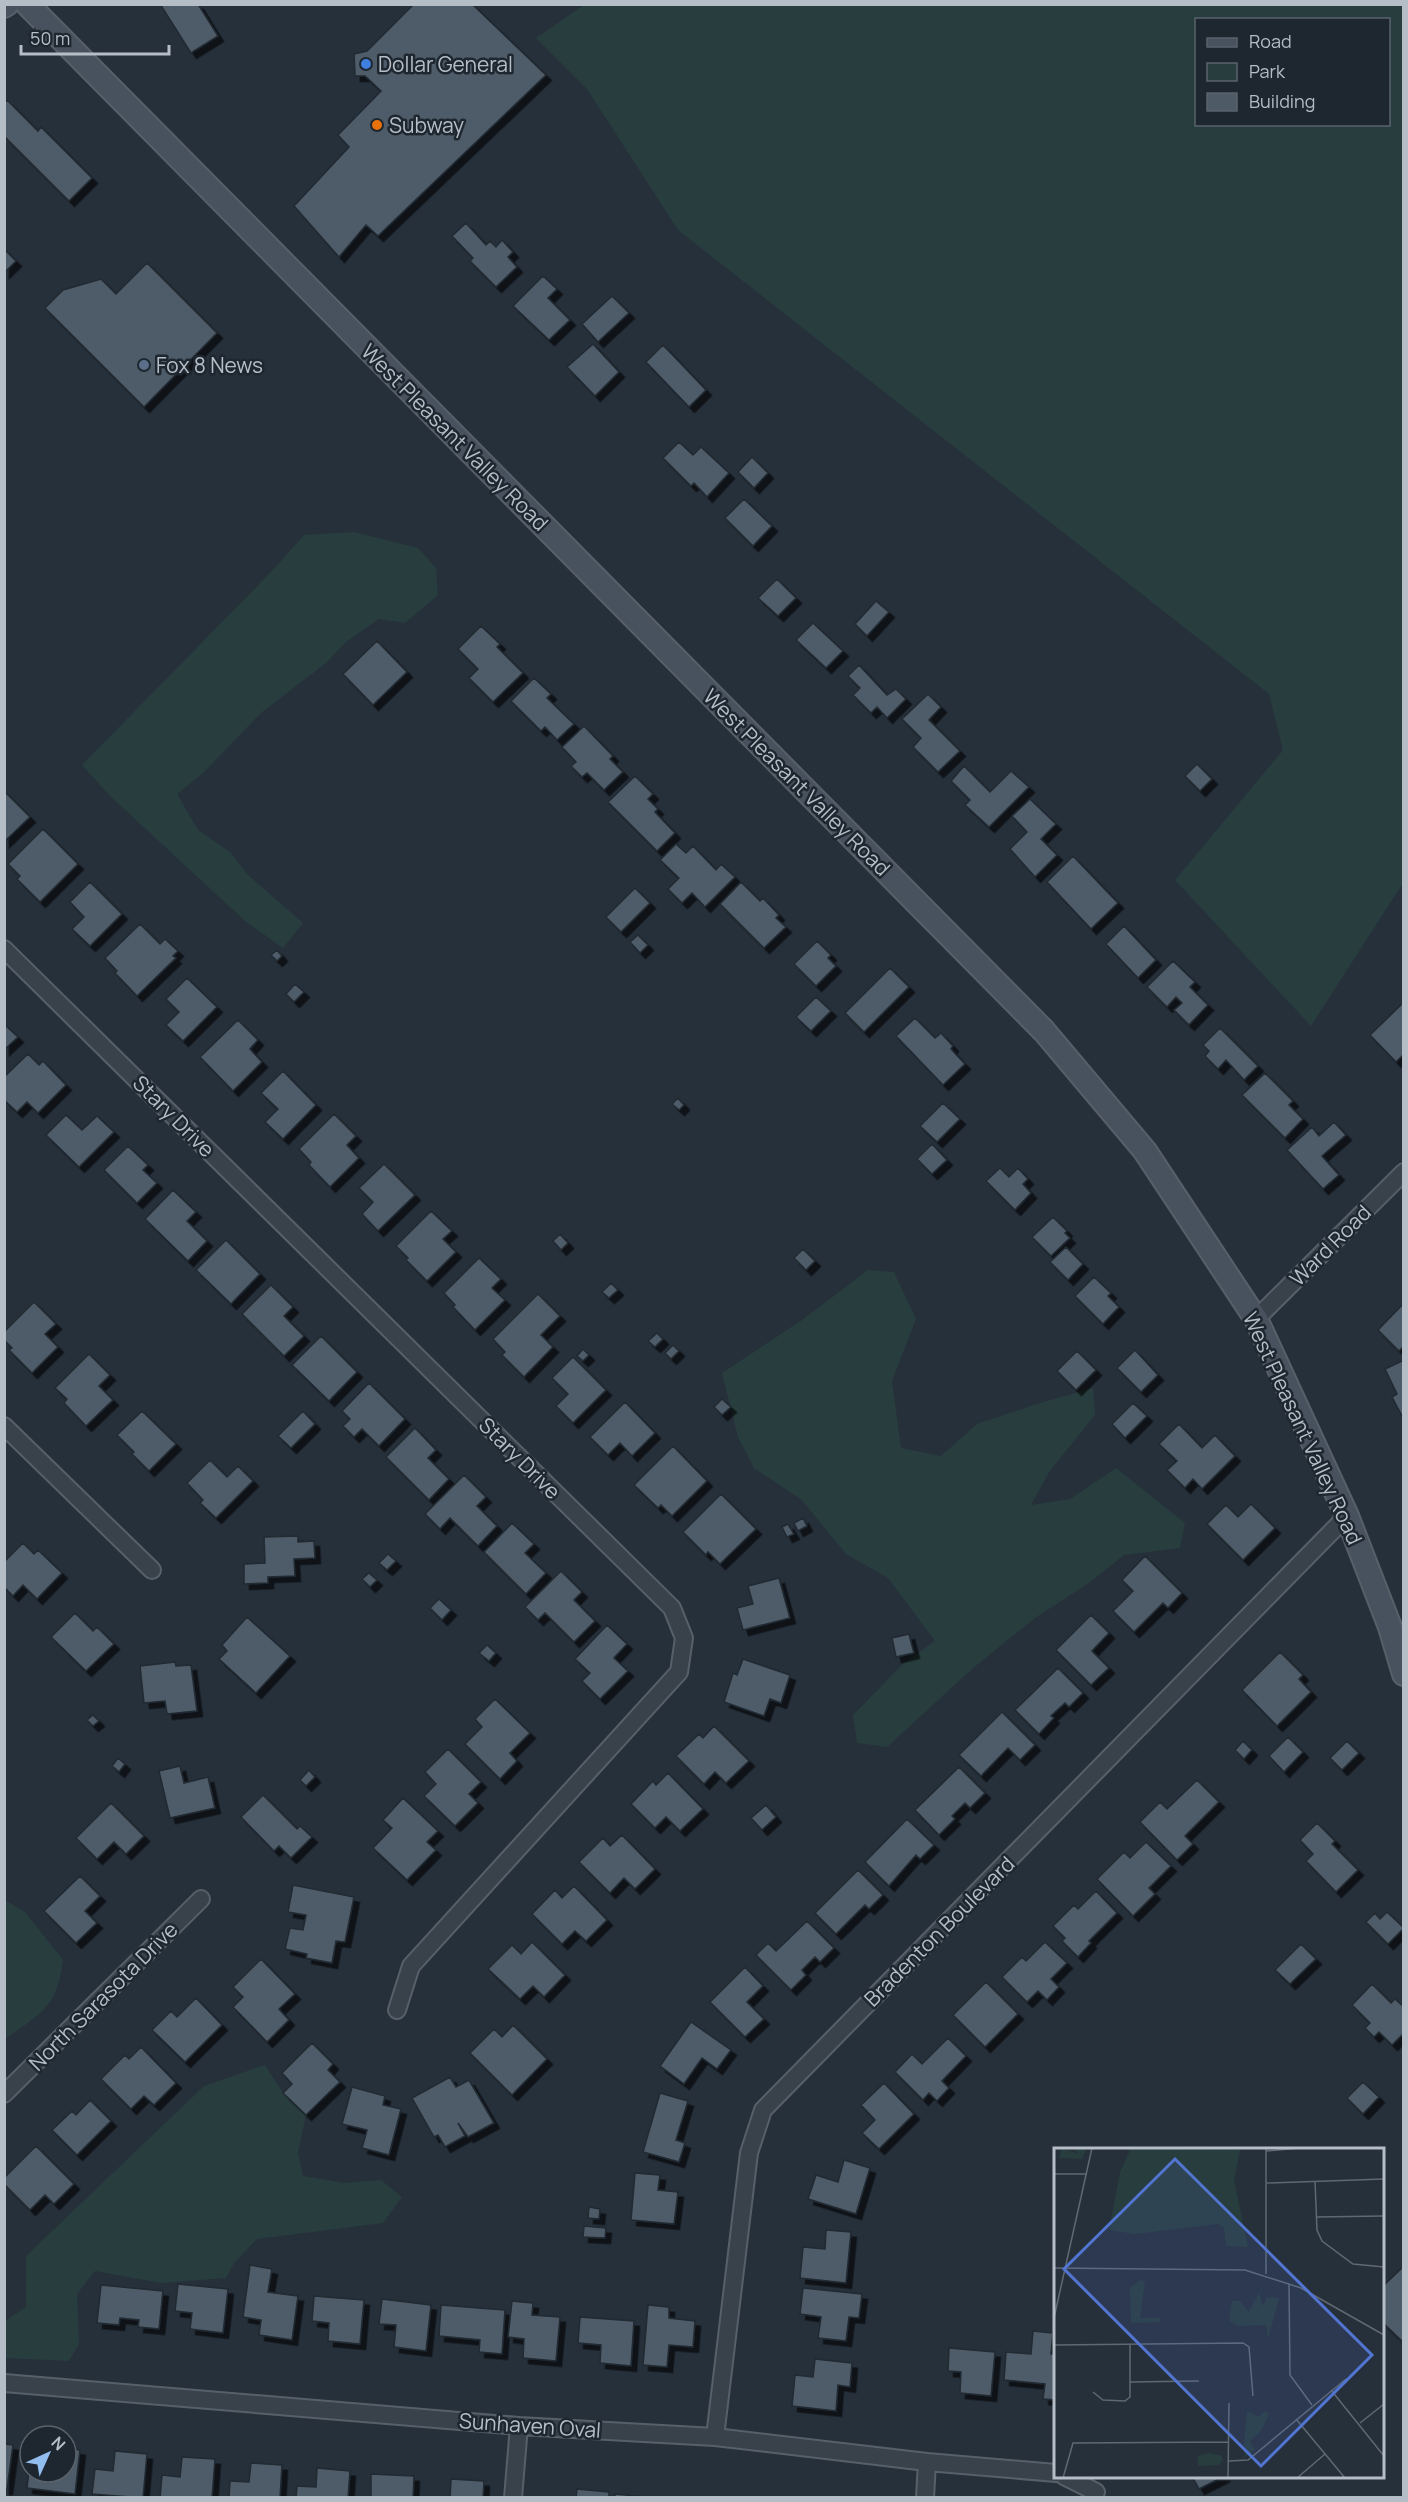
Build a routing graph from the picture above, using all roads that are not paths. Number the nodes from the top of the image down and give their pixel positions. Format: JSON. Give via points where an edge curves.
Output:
{"nodes":[{"id":1,"x":27,"y":4,"type":"edge"},
{"id":2,"x":4,"y":949,"type":"edge"},
{"id":3,"x":1404,"y":1172,"type":"edge"},
{"id":4,"x":1256,"y":1319,"type":"junction"},
{"id":5,"x":4,"y":1426,"type":"edge"},
{"id":6,"x":1347,"y":1516,"type":"junction"},
{"id":7,"x":152,"y":1570,"type":"dead end"},
{"id":8,"x":1404,"y":1674,"type":"edge"},
{"id":9,"x":201,"y":1899,"type":"dead end"},
{"id":10,"x":397,"y":2010,"type":"dead end"},
{"id":11,"x":4,"y":2094,"type":"edge"},
{"id":12,"x":4,"y":2383,"type":"edge"},
{"id":13,"x":519,"y":2426,"type":"junction"},
{"id":14,"x":715,"y":2436,"type":"junction"},
{"id":15,"x":927,"y":2462,"type":"junction"},
{"id":16,"x":1054,"y":2473,"type":"edge"},
{"id":17,"x":1068,"y":2478,"type":"edge"},
{"id":18,"x":1096,"y":2492,"type":"dead end"},
{"id":19,"x":513,"y":2498,"type":"edge"},
{"id":20,"x":925,"y":2498,"type":"edge"}],
"edges":[{"from":1,"to":4,"type":"main road","name":"West Pleasant Valley Road","via":[[1044,1031],[1144,1151]]},
{"from":2,"to":10,"type":"street","name":"Stary Drive","via":[[672,1608],[684,1638],[679,1672],[411,1966]]},
{"from":3,"to":4,"type":"street","name":"Ward Road"},
{"from":4,"to":6,"type":"main road","name":"West Pleasant Valley Road"},
{"from":5,"to":7,"type":"street"},
{"from":6,"to":8,"type":"main road","name":"West Pleasant Valley Road"},
{"from":6,"to":14,"type":"street","name":"Bradenton Boulevard","via":[[763,2110],[748,2153]]},
{"from":9,"to":11,"type":"street","name":"North Sarasota Drive"},
{"from":12,"to":13,"type":"street","name":"Sunhaven Oval"},
{"from":13,"to":14,"type":"street","name":"Sunhaven Oval"},
{"from":13,"to":19,"type":"street"},
{"from":14,"to":15,"type":"street","name":"Sunhaven Oval"},
{"from":15,"to":16,"type":"street","name":"Sunhaven Oval"},
{"from":15,"to":20,"type":"street"},
{"from":17,"to":18,"type":"street"}]}
